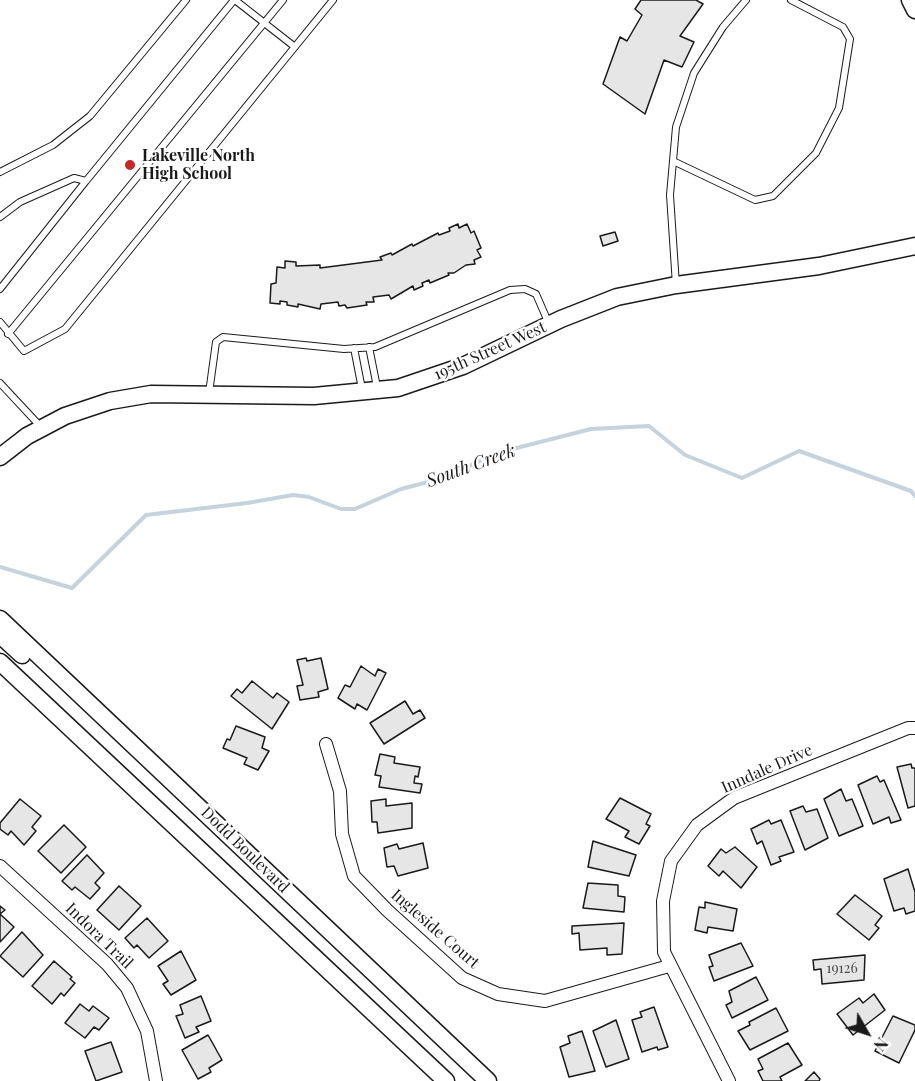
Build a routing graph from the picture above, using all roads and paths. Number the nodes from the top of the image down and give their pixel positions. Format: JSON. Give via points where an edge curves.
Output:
{"nodes":[{"id":1,"x":186,"y":0,"type":"edge"},
{"id":2,"x":234,"y":0,"type":"edge"},
{"id":3,"x":283,"y":0,"type":"edge"},
{"id":4,"x":333,"y":0,"type":"edge"},
{"id":5,"x":746,"y":0,"type":"edge"},
{"id":6,"x":791,"y":0,"type":"edge"},
{"id":7,"x":910,"y":0,"type":"edge"},
{"id":8,"x":915,"y":10,"type":"edge"},
{"id":9,"x":264,"y":23,"type":"junction"},
{"id":10,"x":295,"y":47,"type":"junction"},
{"id":11,"x":673,"y":161,"type":"junction"},
{"id":12,"x":0,"y":172,"type":"edge"},
{"id":13,"x":86,"y":181,"type":"junction"},
{"id":14,"x":0,"y":217,"type":"edge"},
{"id":15,"x":915,"y":246,"type":"edge"},
{"id":16,"x":676,"y":285,"type":"junction"},
{"id":17,"x":0,"y":289,"type":"edge"},
{"id":18,"x":0,"y":322,"type":"edge"},
{"id":19,"x":550,"y":325,"type":"junction"},
{"id":20,"x":9,"y":334,"type":"junction"},
{"id":21,"x":369,"y":347,"type":"junction"},
{"id":22,"x":354,"y":348,"type":"junction"},
{"id":23,"x":0,"y":384,"type":"edge"},
{"id":24,"x":370,"y":392,"type":"junction"},
{"id":25,"x":208,"y":394,"type":"junction"},
{"id":26,"x":42,"y":428,"type":"junction"},
{"id":27,"x":0,"y":457,"type":"edge"},
{"id":28,"x":0,"y":620,"type":"edge"},
{"id":29,"x":0,"y":635,"type":"edge"},
{"id":30,"x":0,"y":662,"type":"edge"},
{"id":31,"x":93,"y":704,"type":"junction"},
{"id":32,"x":915,"y":728,"type":"edge"},
{"id":33,"x":326,"y":744,"type":"dead end"},
{"id":34,"x":0,"y":866,"type":"edge"},
{"id":35,"x":669,"y":966,"type":"junction"},
{"id":36,"x":156,"y":1081,"type":"edge"},
{"id":37,"x":446,"y":1081,"type":"edge"},
{"id":38,"x":488,"y":1081,"type":"edge"},
{"id":39,"x":729,"y":1081,"type":"edge"}],
"edges":[{"from":1,"to":12,"type":"lane","via":[[90,116],[53,145]]},
{"from":2,"to":9,"type":"lane"},
{"from":2,"to":13,"type":"lane"},
{"from":3,"to":9,"type":"lane"},
{"from":4,"to":10,"type":"lane"},
{"from":5,"to":11,"type":"lane","via":[[723,27],[694,73],[676,127]]},
{"from":6,"to":11,"type":"lane","via":[[843,27],[850,39],[839,108],[816,153],[773,196],[755,200]]},
{"from":7,"to":8,"type":"main road"},
{"from":9,"to":10,"type":"lane"},
{"from":9,"to":20,"type":"lane"},
{"from":10,"to":20,"type":"lane","via":[[65,329],[28,351],[20,349]]},
{"from":11,"to":16,"type":"lane","via":[[670,195]]},
{"from":13,"to":14,"type":"lane","via":[[74,178],[20,202]]},
{"from":13,"to":17,"type":"lane"},
{"from":15,"to":16,"type":"main road","name":"195th Street West","via":[[819,266]]},
{"from":16,"to":19,"type":"main road","name":"195th Street West","via":[[617,297]]},
{"from":18,"to":20,"type":"lane"},
{"from":19,"to":21,"type":"lane","via":[[536,294],[525,289],[510,290]]},
{"from":19,"to":24,"type":"main road","name":"195th Street West","via":[[463,366],[422,381]]},
{"from":21,"to":22,"type":"lane"},
{"from":21,"to":24,"type":"lane"},
{"from":22,"to":24,"type":"lane"},
{"from":22,"to":25,"type":"lane","via":[[223,338],[216,342]]},
{"from":23,"to":26,"type":"lane"},
{"from":24,"to":25,"type":"main road","name":"195th Street West","via":[[314,396]]},
{"from":25,"to":26,"type":"main road","name":"195th Street West","via":[[123,398],[78,411]]},
{"from":26,"to":27,"type":"main road","name":"195th Street West"},
{"from":28,"to":31,"type":"main road","name":"Dodd Boulevard"},
{"from":29,"to":31,"type":"main road","via":[[73,699]]},
{"from":30,"to":37,"type":"main road","name":"Dodd Boulevard"},
{"from":31,"to":38,"type":"main road","name":"Dodd Boulevard"},
{"from":32,"to":35,"type":"street","name":"Inndale Drive","via":[[734,798],[697,825],[671,861],[663,901],[664,952]]},
{"from":33,"to":35,"type":"street","name":"Ingleside Court","via":[[340,791],[342,834],[354,876],[462,978],[498,994],[545,1001]]},
{"from":34,"to":36,"type":"street","name":"Indora Trail","via":[[107,964],[127,988],[147,1031]]},
{"from":35,"to":39,"type":"street","name":"Inndale Drive"}]}
